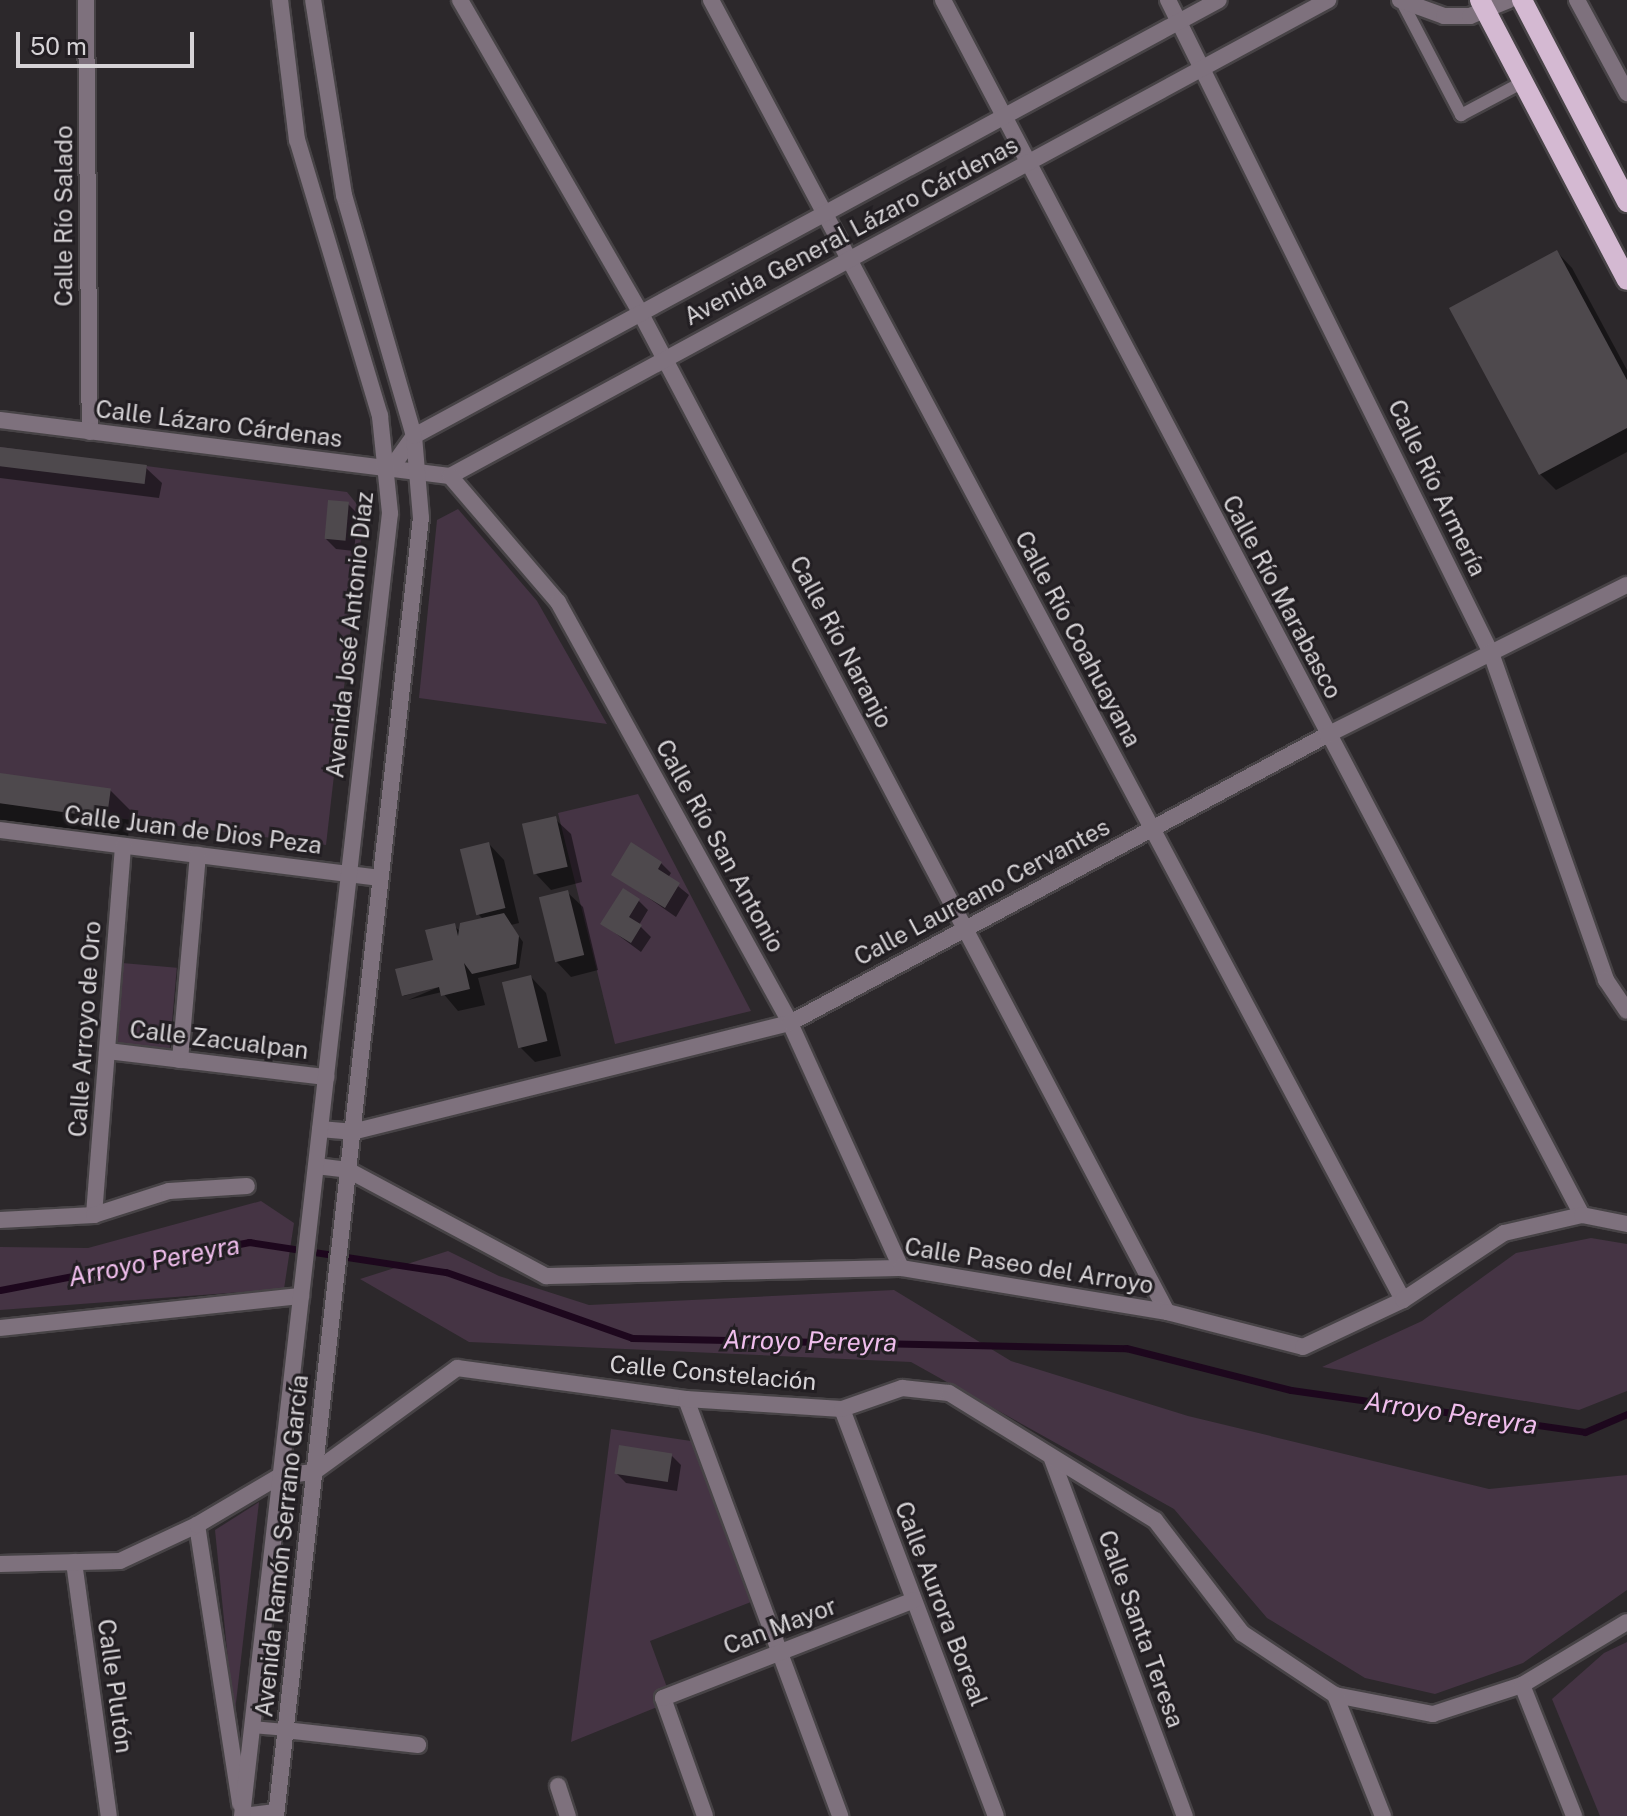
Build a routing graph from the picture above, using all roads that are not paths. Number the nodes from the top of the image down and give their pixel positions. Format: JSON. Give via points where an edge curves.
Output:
{"nodes":[{"id":1,"x":86,"y":0,"type":"edge"},
{"id":2,"x":280,"y":0,"type":"edge"},
{"id":3,"x":313,"y":0,"type":"edge"},
{"id":4,"x":460,"y":0,"type":"edge"},
{"id":5,"x":711,"y":0,"type":"edge"},
{"id":6,"x":943,"y":0,"type":"edge"},
{"id":7,"x":1168,"y":0,"type":"edge"},
{"id":8,"x":1219,"y":0,"type":"edge"},
{"id":9,"x":1328,"y":0,"type":"edge"},
{"id":10,"x":1400,"y":0,"type":"edge"},
{"id":11,"x":1509,"y":0,"type":"edge"},
{"id":12,"x":1522,"y":0,"type":"edge"},
{"id":13,"x":1577,"y":0,"type":"edge"},
{"id":14,"x":1483,"y":6,"type":"edge"},
{"id":15,"x":1180,"y":21,"type":"junction"},
{"id":16,"x":1203,"y":68,"type":"junction"},
{"id":17,"x":1523,"y":82,"type":"junction"},
{"id":18,"x":1627,"y":93,"type":"edge"},
{"id":19,"x":1004,"y":116,"type":"junction"},
{"id":20,"x":1029,"y":162,"type":"junction"},
{"id":21,"x":1627,"y":202,"type":"edge"},
{"id":22,"x":825,"y":213,"type":"junction"},
{"id":23,"x":849,"y":259,"type":"junction"},
{"id":24,"x":1627,"y":280,"type":"edge"},
{"id":25,"x":641,"y":314,"type":"junction"},
{"id":26,"x":665,"y":359,"type":"junction"},
{"id":27,"x":0,"y":420,"type":"edge"},
{"id":28,"x":90,"y":432,"type":"junction"},
{"id":29,"x":414,"y":436,"type":"junction"},
{"id":30,"x":389,"y":471,"type":"junction"},
{"id":31,"x":419,"y":473,"type":"junction"},
{"id":32,"x":450,"y":476,"type":"junction"},
{"id":33,"x":1627,"y":585,"type":"edge"},
{"id":34,"x":1491,"y":653,"type":"junction"},
{"id":35,"x":1327,"y":735,"type":"junction"},
{"id":36,"x":1152,"y":828,"type":"junction"},
{"id":37,"x":0,"y":830,"type":"edge"},
{"id":38,"x":123,"y":846,"type":"junction"},
{"id":39,"x":198,"y":855,"type":"junction"},
{"id":40,"x":349,"y":874,"type":"junction"},
{"id":41,"x":380,"y":878,"type":"junction"},
{"id":42,"x":964,"y":927,"type":"junction"},
{"id":43,"x":1627,"y":1011,"type":"edge"},
{"id":44,"x":790,"y":1023,"type":"junction"},
{"id":45,"x":107,"y":1051,"type":"junction"},
{"id":46,"x":180,"y":1060,"type":"junction"},
{"id":47,"x":326,"y":1077,"type":"junction"},
{"id":48,"x":320,"y":1129,"type":"junction"},
{"id":49,"x":352,"y":1132,"type":"junction"},
{"id":50,"x":316,"y":1166,"type":"junction"},
{"id":51,"x":348,"y":1170,"type":"junction"},
{"id":52,"x":247,"y":1186,"type":"dead end"},
{"id":53,"x":94,"y":1215,"type":"junction"},
{"id":54,"x":1582,"y":1215,"type":"junction"},
{"id":55,"x":0,"y":1220,"type":"edge"},
{"id":56,"x":1627,"y":1224,"type":"edge"},
{"id":57,"x":901,"y":1268,"type":"junction"},
{"id":58,"x":301,"y":1291,"type":"junction"},
{"id":59,"x":1403,"y":1300,"type":"junction"},
{"id":60,"x":1167,"y":1312,"type":"junction"},
{"id":61,"x":0,"y":1328,"type":"edge"},
{"id":62,"x":686,"y":1399,"type":"junction"},
{"id":63,"x":842,"y":1409,"type":"junction"},
{"id":64,"x":1052,"y":1459,"type":"junction"},
{"id":65,"x":314,"y":1472,"type":"junction"},
{"id":66,"x":280,"y":1476,"type":"junction"},
{"id":67,"x":197,"y":1525,"type":"junction"},
{"id":68,"x":74,"y":1562,"type":"junction"},
{"id":69,"x":0,"y":1564,"type":"edge"},
{"id":70,"x":914,"y":1600,"type":"junction"},
{"id":71,"x":1627,"y":1622,"type":"edge"},
{"id":72,"x":780,"y":1652,"type":"junction"},
{"id":73,"x":1522,"y":1685,"type":"junction"},
{"id":74,"x":1335,"y":1695,"type":"junction"},
{"id":75,"x":252,"y":1727,"type":"junction"},
{"id":76,"x":285,"y":1730,"type":"junction"},
{"id":77,"x":418,"y":1745,"type":"dead end"},
{"id":78,"x":558,"y":1786,"type":"dead end"},
{"id":79,"x":276,"y":1814,"type":"edge"},
{"id":80,"x":109,"y":1816,"type":"edge"},
{"id":81,"x":243,"y":1816,"type":"edge"},
{"id":82,"x":568,"y":1816,"type":"edge"},
{"id":83,"x":705,"y":1816,"type":"edge"},
{"id":84,"x":840,"y":1816,"type":"edge"},
{"id":85,"x":996,"y":1816,"type":"edge"},
{"id":86,"x":1185,"y":1816,"type":"edge"},
{"id":87,"x":1383,"y":1816,"type":"edge"},
{"id":88,"x":1574,"y":1816,"type":"edge"}],
"edges":[{"from":1,"to":28,"type":"street","name":"Calle Río Salado"},
{"from":2,"to":30,"type":"street","name":"Avenida José Antonio Díaz","via":[[297,140],[380,416]]},
{"from":3,"to":29,"type":"street","via":[[344,195]]},
{"from":4,"to":25,"type":"street","name":"Calle Río Naranjo"},
{"from":5,"to":22,"type":"street","name":"Calle Río Coahuayana"},
{"from":6,"to":19,"type":"street","name":"Calle Río Marabasco"},
{"from":7,"to":15,"type":"street","name":"Calle Río Armería"},
{"from":8,"to":15,"type":"street","name":"Avenida General Lázaro Cárdenas"},
{"from":9,"to":16,"type":"street","name":"Avenida General Lázaro Cárdenas"},
{"from":10,"to":14,"type":"street","via":[[1444,16]]},
{"from":10,"to":17,"type":"lane","via":[[1461,115]]},
{"from":11,"to":14,"type":"street"},
{"from":12,"to":21,"type":"main road"},
{"from":13,"to":18,"type":"street"},
{"from":14,"to":17,"type":"main road"},
{"from":15,"to":16,"type":"street","name":"Calle Río Armería"},
{"from":15,"to":19,"type":"street","name":"Avenida General Lázaro Cárdenas"},
{"from":16,"to":20,"type":"street","name":"Avenida General Lázaro Cárdenas"},
{"from":16,"to":34,"type":"street","name":"Calle Río Armería"},
{"from":17,"to":24,"type":"main road"},
{"from":19,"to":20,"type":"street","name":"Calle Río Marabasco"},
{"from":19,"to":22,"type":"street","name":"Avenida General Lázaro Cárdenas"},
{"from":20,"to":23,"type":"street","name":"Avenida General Lázaro Cárdenas"},
{"from":20,"to":35,"type":"street","name":"Calle Río Marabasco"},
{"from":22,"to":23,"type":"street","name":"Calle Río Coahuayana"},
{"from":22,"to":25,"type":"street","name":"Avenida General Lázaro Cárdenas"},
{"from":23,"to":26,"type":"street","name":"Avenida General Lázaro Cárdenas"},
{"from":23,"to":36,"type":"street","name":"Calle Río Coahuayana"},
{"from":25,"to":26,"type":"street","name":"Calle Río Naranjo"},
{"from":25,"to":29,"type":"street","name":"Avenida General Lázaro Cárdenas"},
{"from":26,"to":32,"type":"street","name":"Avenida General Lázaro Cárdenas"},
{"from":26,"to":42,"type":"street","name":"Calle Río Naranjo"},
{"from":27,"to":28,"type":"street","name":"Calle Lázaro Cárdenas"},
{"from":28,"to":30,"type":"street","name":"Calle Lázaro Cárdenas"},
{"from":29,"to":30,"type":"street"},
{"from":29,"to":31,"type":"street"},
{"from":30,"to":31,"type":"street"},
{"from":30,"to":40,"type":"street","name":"Avenida José Antonio Díaz","via":[[390,513]]},
{"from":31,"to":32,"type":"street"},
{"from":31,"to":41,"type":"street","via":[[421,518]]},
{"from":32,"to":44,"type":"street","name":"Calle Río San Antonio","via":[[558,602]]},
{"from":33,"to":34,"type":"street","name":"Calle Laureano Cervantes"},
{"from":34,"to":35,"type":"street","name":"Calle Laureano Cervantes"},
{"from":34,"to":43,"type":"street","name":"Calle Río Armería","via":[[1606,980]]},
{"from":35,"to":36,"type":"street","name":"Calle Laureano Cervantes"},
{"from":35,"to":54,"type":"street","name":"Calle Río Marabasco"},
{"from":36,"to":42,"type":"street","name":"Calle Laureano Cervantes"},
{"from":36,"to":59,"type":"street","name":"Calle Río Coahuayana"},
{"from":37,"to":38,"type":"street","name":"Calle Juan de Dios Peza"},
{"from":38,"to":39,"type":"street","name":"Calle Juan de Dios Peza"},
{"from":38,"to":45,"type":"street","name":"Calle Arroyo de Oro"},
{"from":39,"to":40,"type":"street","name":"Calle Juan de Dios Peza"},
{"from":39,"to":46,"type":"street"},
{"from":40,"to":41,"type":"street","name":"Calle Juan de Dios Peza"},
{"from":40,"to":47,"type":"street","name":"Avenida José Antonio Díaz"},
{"from":41,"to":49,"type":"street"},
{"from":42,"to":44,"type":"street","name":"Calle Laureano Cervantes"},
{"from":42,"to":60,"type":"street","name":"Calle Río Naranjo"},
{"from":44,"to":49,"type":"street","name":"Calle Laureano Cervantes"},
{"from":44,"to":57,"type":"street","name":"Calle Río San Antonio"},
{"from":45,"to":46,"type":"street","name":"Calle Zacualpan"},
{"from":45,"to":53,"type":"street","name":"Calle Arroyo de Oro"},
{"from":46,"to":47,"type":"street","name":"Calle Zacualpan"},
{"from":47,"to":48,"type":"street","name":"Avenida José Antonio Díaz"},
{"from":48,"to":49,"type":"street","name":"Calle Laureano Cervantes"},
{"from":48,"to":50,"type":"street","name":"Avenida José Antonio Díaz"},
{"from":49,"to":51,"type":"street"},
{"from":50,"to":51,"type":"street","name":"Calle Paseo del Arroyo"},
{"from":50,"to":58,"type":"street","name":"Avenida José Antonio Díaz"},
{"from":51,"to":57,"type":"street","name":"Calle Paseo del Arroyo","via":[[546,1276]]},
{"from":51,"to":65,"type":"street","name":"Avenida Ramón Serrano García"},
{"from":52,"to":53,"type":"street","via":[[169,1191]]},
{"from":53,"to":55,"type":"street"},
{"from":54,"to":56,"type":"street","name":"Calle Paseo del Arroyo"},
{"from":54,"to":59,"type":"street","name":"Calle Paseo del Arroyo","via":[[1504,1233]]},
{"from":57,"to":60,"type":"street","name":"Calle Paseo del Arroyo"},
{"from":58,"to":61,"type":"street"},
{"from":58,"to":66,"type":"street","name":"Avenida Ramón Serrano García"},
{"from":59,"to":60,"type":"street","name":"Calle Paseo del Arroyo","via":[[1303,1347]]},
{"from":62,"to":63,"type":"street","name":"Calle Constelación"},
{"from":62,"to":65,"type":"street","name":"Calle Constelación","via":[[457,1368]]},
{"from":62,"to":72,"type":"street"},
{"from":63,"to":64,"type":"street","name":"Calle Constelación","via":[[902,1388],[949,1393]]},
{"from":63,"to":70,"type":"street","name":"Calle Aurora Boreal"},
{"from":64,"to":74,"type":"street","name":"Calle Constelación","via":[[1155,1520],[1242,1633]]},
{"from":64,"to":86,"type":"street","name":"Calle Santa Teresa"},
{"from":65,"to":66,"type":"street","name":"Calle Constelación"},
{"from":65,"to":76,"type":"street","name":"Avenida Ramón Serrano García"},
{"from":66,"to":67,"type":"street","name":"Calle Constelación"},
{"from":66,"to":75,"type":"street","name":"Avenida Ramón Serrano García"},
{"from":67,"to":68,"type":"street","name":"Calle Constelación","via":[[120,1561]]},
{"from":67,"to":81,"type":"street"},
{"from":68,"to":69,"type":"street","name":"Calle Constelación"},
{"from":68,"to":80,"type":"street","name":"Calle Plutón"},
{"from":70,"to":72,"type":"street","name":"Can Mayor"},
{"from":70,"to":85,"type":"street","name":"Calle Aurora Boreal"},
{"from":71,"to":73,"type":"street","name":"Calle Constelación"},
{"from":72,"to":83,"type":"street","name":"Can Mayor","via":[[663,1698]]},
{"from":72,"to":84,"type":"street"},
{"from":73,"to":74,"type":"street","name":"Calle Constelación","via":[[1433,1714]]},
{"from":73,"to":88,"type":"street"},
{"from":74,"to":87,"type":"street"},
{"from":75,"to":76,"type":"lane"},
{"from":75,"to":81,"type":"street","name":"Avenida Ramón Serrano García"},
{"from":76,"to":77,"type":"street"},
{"from":76,"to":79,"type":"street","name":"Avenida Ramón Serrano García"},
{"from":78,"to":82,"type":"street"},
{"from":79,"to":81,"type":"street"}]}
